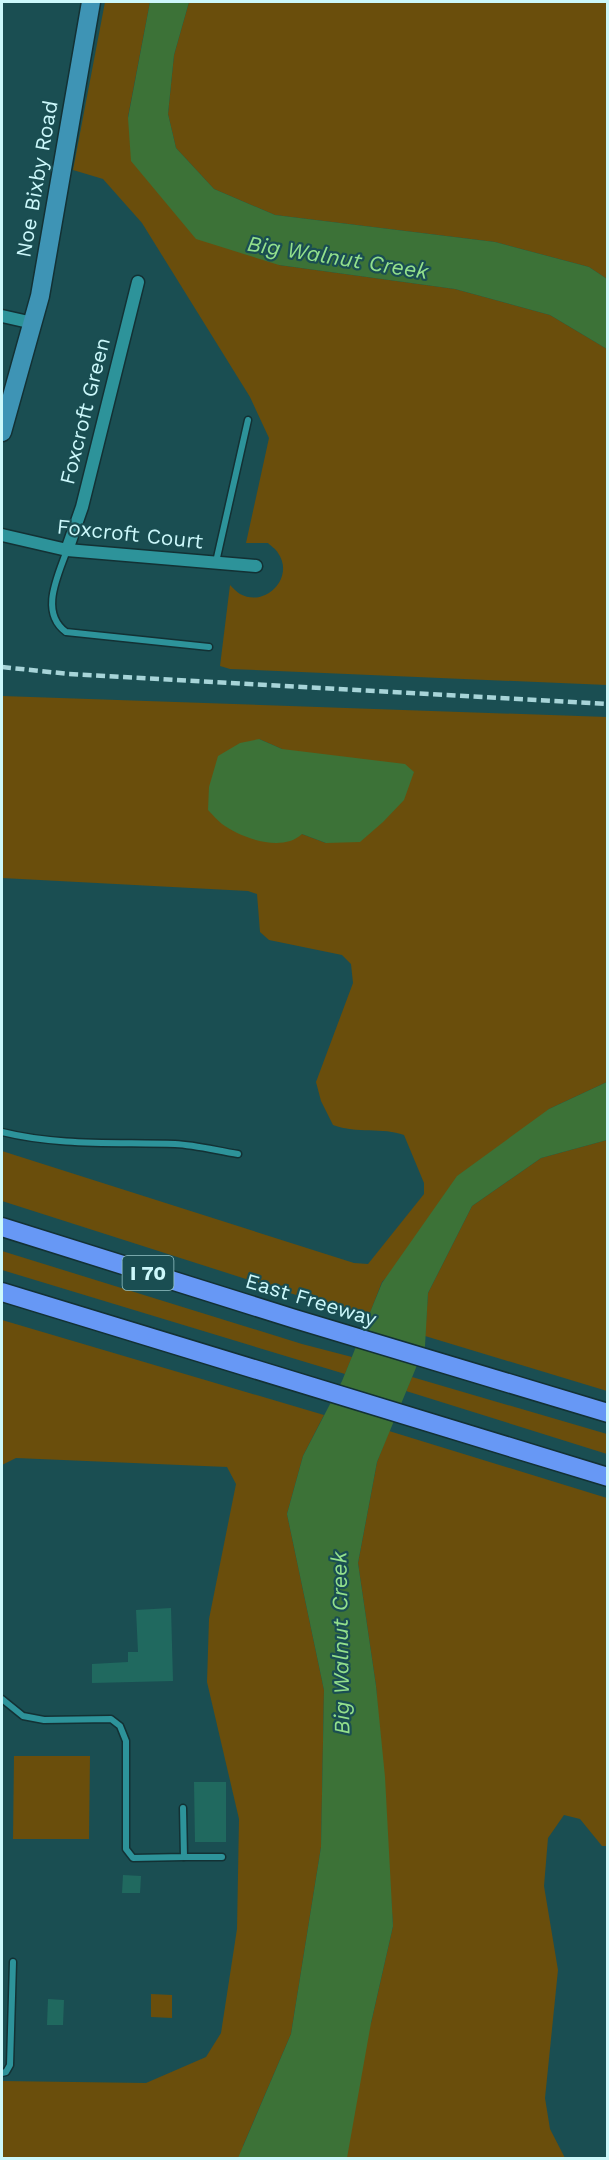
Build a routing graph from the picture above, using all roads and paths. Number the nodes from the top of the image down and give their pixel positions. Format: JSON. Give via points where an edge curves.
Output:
{"nodes":[{"id":1,"x":90,"y":2,"type":"edge"},
{"id":2,"x":138,"y":282,"type":"dead end"},
{"id":3,"x":2,"y":316,"type":"edge"},
{"id":4,"x":33,"y":323,"type":"junction"},
{"id":5,"x":248,"y":420,"type":"dead end"},
{"id":6,"x":2,"y":432,"type":"edge"},
{"id":7,"x":2,"y":535,"type":"edge"},
{"id":8,"x":67,"y":550,"type":"junction"},
{"id":9,"x":216,"y":563,"type":"junction"},
{"id":10,"x":256,"y":566,"type":"dead end"},
{"id":11,"x":209,"y":647,"type":"dead end"},
{"id":12,"x":2,"y":1132,"type":"edge"},
{"id":13,"x":238,"y":1154,"type":"dead end"},
{"id":14,"x":2,"y":1227,"type":"edge"},
{"id":15,"x":2,"y":1293,"type":"edge"},
{"id":16,"x":608,"y":1413,"type":"edge"},
{"id":17,"x":608,"y":1477,"type":"edge"},
{"id":18,"x":2,"y":1700,"type":"edge"},
{"id":19,"x":183,"y":1808,"type":"dead end"},
{"id":20,"x":183,"y":1857,"type":"junction"},
{"id":21,"x":222,"y":1857,"type":"dead end"},
{"id":22,"x":13,"y":1962,"type":"dead end"},
{"id":23,"x":2,"y":2073,"type":"edge"}],
"edges":[{"from":1,"to":4,"type":"street","name":"Noe Bixby Road"},
{"from":2,"to":8,"type":"street","name":"Foxcroft Green","via":[[82,507]]},
{"from":3,"to":4,"type":"street"},
{"from":4,"to":6,"type":"street","name":"Noe Bixby Road"},
{"from":5,"to":9,"type":"lane"},
{"from":7,"to":8,"type":"street","name":"Foxcroft Court"},
{"from":8,"to":9,"type":"street","name":"Foxcroft Court"},
{"from":8,"to":11,"type":"lane","via":[[52,596],[57,626],[66,632]]},
{"from":9,"to":10,"type":"street","name":"Foxcroft Court"},
{"from":12,"to":13,"type":"lane","via":[[91,1143],[177,1144]]},
{"from":14,"to":16,"type":"highway","name":"East Freeway","number":"I 70"},
{"from":15,"to":17,"type":"highway"},
{"from":18,"to":20,"type":"lane","via":[[23,1716],[44,1720],[111,1719],[120,1726],[126,1741],[126,1849],[133,1858]]},
{"from":19,"to":20,"type":"lane"},
{"from":20,"to":21,"type":"lane"},
{"from":22,"to":23,"type":"lane","via":[[10,2065]]}]}
